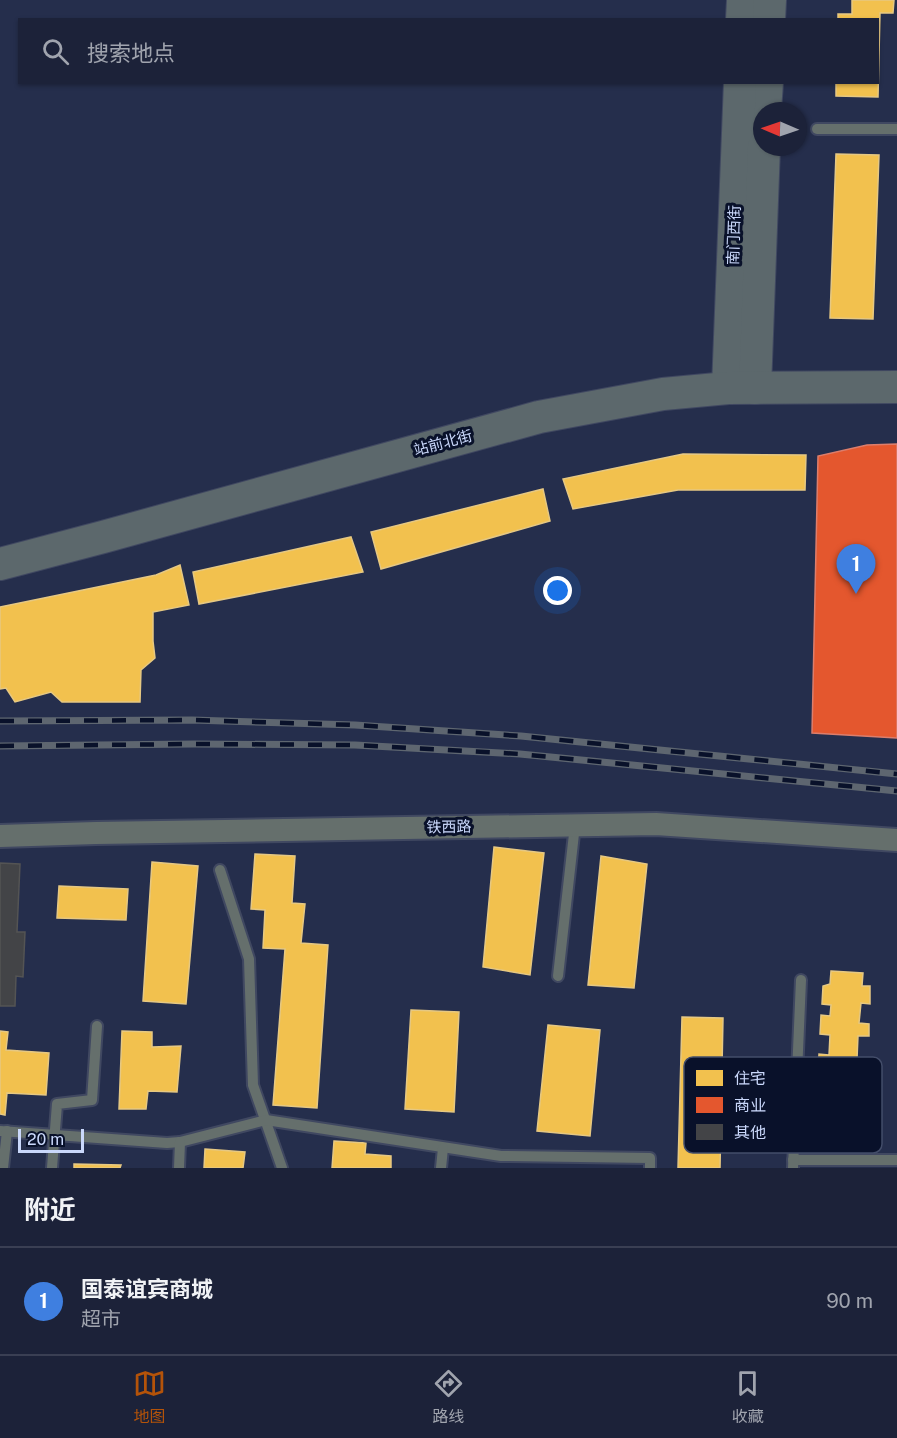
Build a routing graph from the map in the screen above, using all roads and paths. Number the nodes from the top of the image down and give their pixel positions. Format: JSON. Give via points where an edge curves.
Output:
{"nodes":[{"id":1,"x":743,"y":0,"type":"edge"},
{"id":2,"x":770,"y":0,"type":"edge"},
{"id":3,"x":742,"y":18,"type":"edge"},
{"id":4,"x":769,"y":18,"type":"edge"},
{"id":5,"x":740,"y":84,"type":"edge"},
{"id":6,"x":767,"y":84,"type":"edge"},
{"id":7,"x":766,"y":102,"type":"edge"},
{"id":8,"x":817,"y":129,"type":"dead end"},
{"id":9,"x":897,"y":129,"type":"edge"},
{"id":10,"x":763,"y":156,"type":"edge"},
{"id":11,"x":897,"y":387,"type":"edge"},
{"id":12,"x":742,"y":388,"type":"junction"},
{"id":13,"x":0,"y":564,"type":"edge"},
{"id":14,"x":576,"y":825,"type":"junction"},
{"id":15,"x":0,"y":836,"type":"edge"},
{"id":16,"x":897,"y":840,"type":"edge"},
{"id":17,"x":220,"y":870,"type":"dead end"},
{"id":18,"x":558,"y":976,"type":"dead end"},
{"id":19,"x":801,"y":980,"type":"dead end"},
{"id":20,"x":97,"y":1026,"type":"dead end"},
{"id":21,"x":798,"y":1057,"type":"edge"},
{"id":22,"x":266,"y":1120,"type":"junction"},
{"id":23,"x":4,"y":1131,"type":"edge"},
{"id":24,"x":55,"y":1135,"type":"junction"},
{"id":25,"x":180,"y":1142,"type":"junction"},
{"id":26,"x":442,"y":1148,"type":"junction"},
{"id":27,"x":897,"y":1160,"type":"edge"},
{"id":28,"x":793,"y":1164,"type":"edge"},
{"id":29,"x":3,"y":1168,"type":"edge"},
{"id":30,"x":52,"y":1168,"type":"edge"},
{"id":31,"x":179,"y":1168,"type":"edge"},
{"id":32,"x":282,"y":1168,"type":"edge"},
{"id":33,"x":441,"y":1168,"type":"edge"},
{"id":34,"x":650,"y":1168,"type":"edge"}],
"edges":[{"from":1,"to":3,"type":"main road"},
{"from":2,"to":4,"type":"main road"},
{"from":5,"to":12,"type":"main road","name":"南门西街"},
{"from":6,"to":7,"type":"main road"},
{"from":8,"to":9,"type":"lane"},
{"from":10,"to":12,"type":"main road","name":"南门西街"},
{"from":11,"to":12,"type":"main road","name":"站前北街"},
{"from":12,"to":13,"type":"main road","name":"站前北街","via":[[663,393],[539,417]]},
{"from":14,"to":15,"type":"street","name":"铁西路"},
{"from":14,"to":16,"type":"street","name":"铁西路","via":[[656,824]]},
{"from":14,"to":18,"type":"lane"},
{"from":17,"to":22,"type":"lane","via":[[249,959],[254,1085]]},
{"from":19,"to":21,"type":"lane"},
{"from":20,"to":24,"type":"lane","via":[[92,1100],[57,1104]]},
{"from":22,"to":25,"type":"lane"},
{"from":22,"to":26,"type":"lane"},
{"from":22,"to":32,"type":"lane"},
{"from":23,"to":24,"type":"lane"},
{"from":23,"to":29,"type":"lane"},
{"from":24,"to":25,"type":"lane"},
{"from":24,"to":30,"type":"lane"},
{"from":25,"to":31,"type":"lane"},
{"from":26,"to":33,"type":"lane"},
{"from":26,"to":34,"type":"lane","via":[[501,1156],[650,1158]]},
{"from":27,"to":28,"type":"lane"}]}
